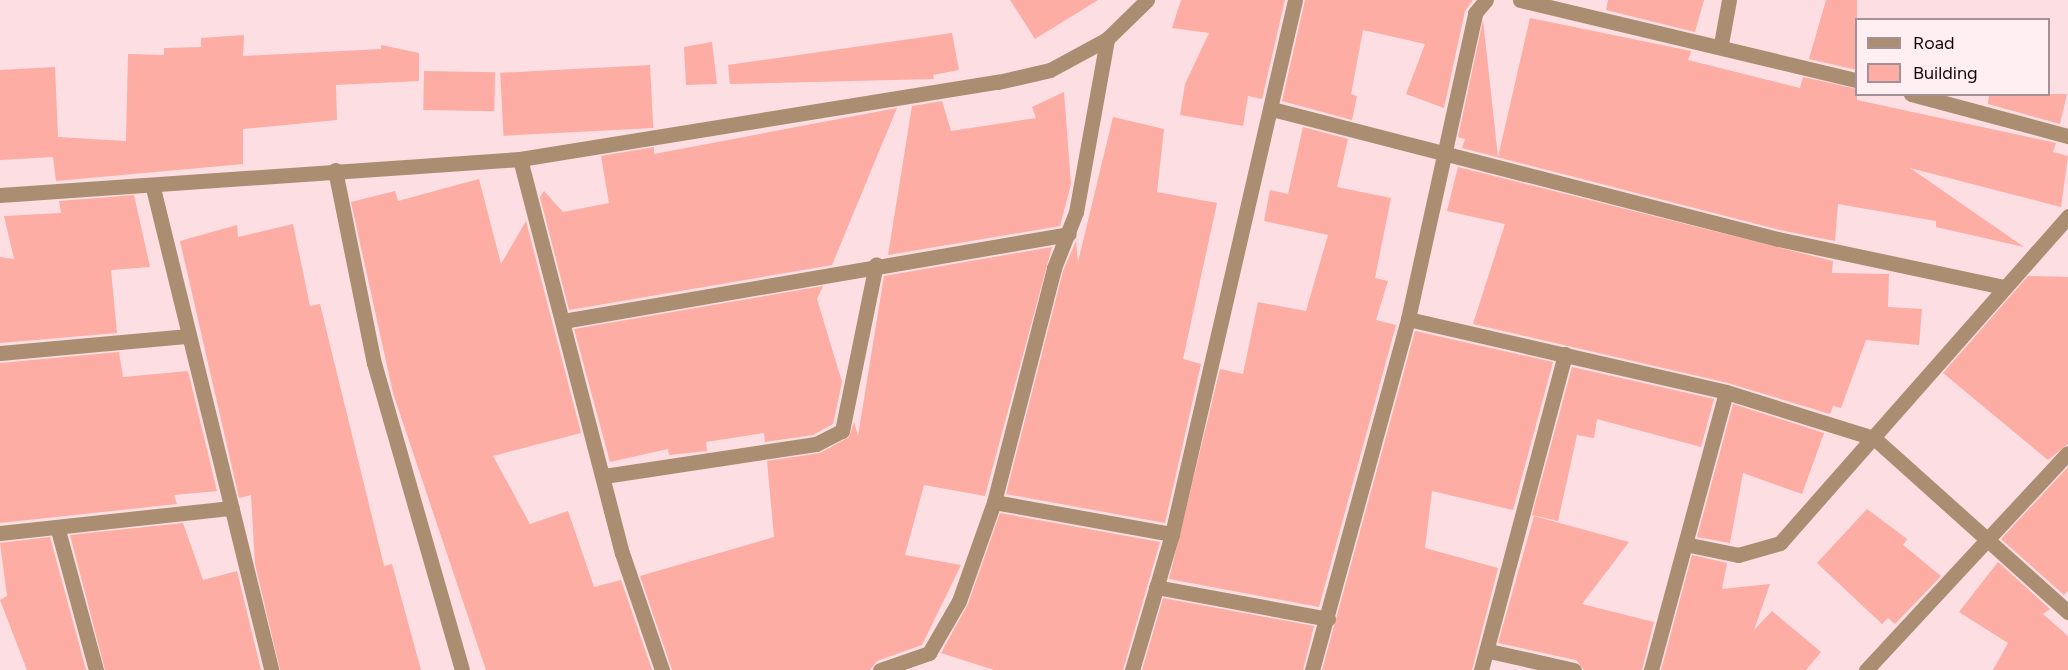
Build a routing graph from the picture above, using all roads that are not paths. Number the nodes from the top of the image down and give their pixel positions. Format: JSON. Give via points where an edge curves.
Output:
{"nodes":[{"id":1,"x":1147,"y":0,"type":"edge"},
{"id":2,"x":1295,"y":0,"type":"edge"},
{"id":3,"x":1486,"y":0,"type":"edge"},
{"id":4,"x":1520,"y":0,"type":"edge"},
{"id":5,"x":1729,"y":0,"type":"edge"},
{"id":6,"x":1107,"y":39,"type":"junction"},
{"id":7,"x":1721,"y":44,"type":"junction"},
{"id":8,"x":1855,"y":79,"type":"edge"},
{"id":9,"x":1918,"y":96,"type":"edge"},
{"id":10,"x":1272,"y":109,"type":"junction"},
{"id":11,"x":2068,"y":136,"type":"edge"},
{"id":12,"x":1444,"y":152,"type":"junction"},
{"id":13,"x":520,"y":159,"type":"junction"},
{"id":14,"x":335,"y":170,"type":"junction"},
{"id":15,"x":153,"y":188,"type":"junction"},
{"id":16,"x":0,"y":195,"type":"edge"},
{"id":17,"x":2068,"y":216,"type":"edge"},
{"id":18,"x":1069,"y":234,"type":"junction"},
{"id":19,"x":876,"y":264,"type":"junction"},
{"id":20,"x":2003,"y":287,"type":"junction"},
{"id":21,"x":1408,"y":319,"type":"junction"},
{"id":22,"x":563,"y":321,"type":"junction"},
{"id":23,"x":188,"y":336,"type":"junction"},
{"id":24,"x":0,"y":352,"type":"edge"},
{"id":25,"x":1565,"y":354,"type":"junction"},
{"id":26,"x":1726,"y":392,"type":"junction"},
{"id":27,"x":1874,"y":438,"type":"junction"},
{"id":28,"x":2068,"y":453,"type":"edge"},
{"id":29,"x":603,"y":476,"type":"junction"},
{"id":30,"x":994,"y":502,"type":"junction"},
{"id":31,"x":232,"y":508,"type":"junction"},
{"id":32,"x":58,"y":530,"type":"junction"},
{"id":33,"x":0,"y":533,"type":"edge"},
{"id":34,"x":1172,"y":534,"type":"junction"},
{"id":35,"x":1989,"y":541,"type":"junction"},
{"id":36,"x":1685,"y":544,"type":"junction"},
{"id":37,"x":1156,"y":587,"type":"junction"},
{"id":38,"x":2068,"y":612,"type":"edge"},
{"id":39,"x":1328,"y":619,"type":"junction"},
{"id":40,"x":1489,"y":651,"type":"junction"},
{"id":41,"x":96,"y":670,"type":"edge"},
{"id":42,"x":272,"y":670,"type":"edge"},
{"id":43,"x":462,"y":670,"type":"edge"},
{"id":44,"x":662,"y":670,"type":"edge"},
{"id":45,"x":880,"y":670,"type":"edge"},
{"id":46,"x":1132,"y":670,"type":"edge"},
{"id":47,"x":1312,"y":670,"type":"edge"},
{"id":48,"x":1480,"y":670,"type":"edge"},
{"id":49,"x":1574,"y":670,"type":"edge"},
{"id":50,"x":1651,"y":670,"type":"edge"},
{"id":51,"x":1866,"y":670,"type":"edge"}],
"edges":[{"from":1,"to":6,"type":"street"},
{"from":2,"to":10,"type":"street"},
{"from":3,"to":12,"type":"street","via":[[1475,13]]},
{"from":4,"to":7,"type":"street"},
{"from":5,"to":7,"type":"street"},
{"from":6,"to":13,"type":"street","via":[[1050,70],[998,82]]},
{"from":6,"to":18,"type":"street"},
{"from":7,"to":8,"type":"street"},
{"from":9,"to":11,"type":"street"},
{"from":10,"to":12,"type":"street"},
{"from":10,"to":34,"type":"street"},
{"from":12,"to":20,"type":"street","via":[[1778,239]]},
{"from":12,"to":21,"type":"street"},
{"from":13,"to":14,"type":"street"},
{"from":13,"to":22,"type":"street"},
{"from":14,"to":15,"type":"street"},
{"from":14,"to":43,"type":"street","via":[[374,363]]},
{"from":15,"to":16,"type":"street"},
{"from":15,"to":23,"type":"street"},
{"from":17,"to":20,"type":"street"},
{"from":18,"to":19,"type":"street"},
{"from":18,"to":30,"type":"street","via":[[1054,268]]},
{"from":19,"to":22,"type":"street"},
{"from":19,"to":29,"type":"street","via":[[842,431],[816,444]]},
{"from":20,"to":27,"type":"street"},
{"from":21,"to":25,"type":"street"},
{"from":21,"to":39,"type":"street"},
{"from":22,"to":29,"type":"street"},
{"from":23,"to":24,"type":"street"},
{"from":23,"to":31,"type":"street"},
{"from":25,"to":26,"type":"street"},
{"from":25,"to":40,"type":"street"},
{"from":26,"to":27,"type":"street"},
{"from":26,"to":36,"type":"street"},
{"from":27,"to":35,"type":"street"},
{"from":27,"to":36,"type":"street","via":[[1780,543],[1738,555]]},
{"from":28,"to":35,"type":"street"},
{"from":29,"to":44,"type":"street"},
{"from":30,"to":34,"type":"street"},
{"from":30,"to":45,"type":"street","via":[[959,601],[936,645],[929,653]]},
{"from":31,"to":32,"type":"street"},
{"from":31,"to":42,"type":"street"},
{"from":32,"to":33,"type":"street"},
{"from":32,"to":41,"type":"street"},
{"from":34,"to":37,"type":"street"},
{"from":35,"to":38,"type":"street"},
{"from":35,"to":51,"type":"street"},
{"from":36,"to":50,"type":"street"},
{"from":37,"to":39,"type":"street"},
{"from":37,"to":46,"type":"street"},
{"from":39,"to":47,"type":"street"},
{"from":40,"to":48,"type":"street"},
{"from":40,"to":49,"type":"street"}]}
